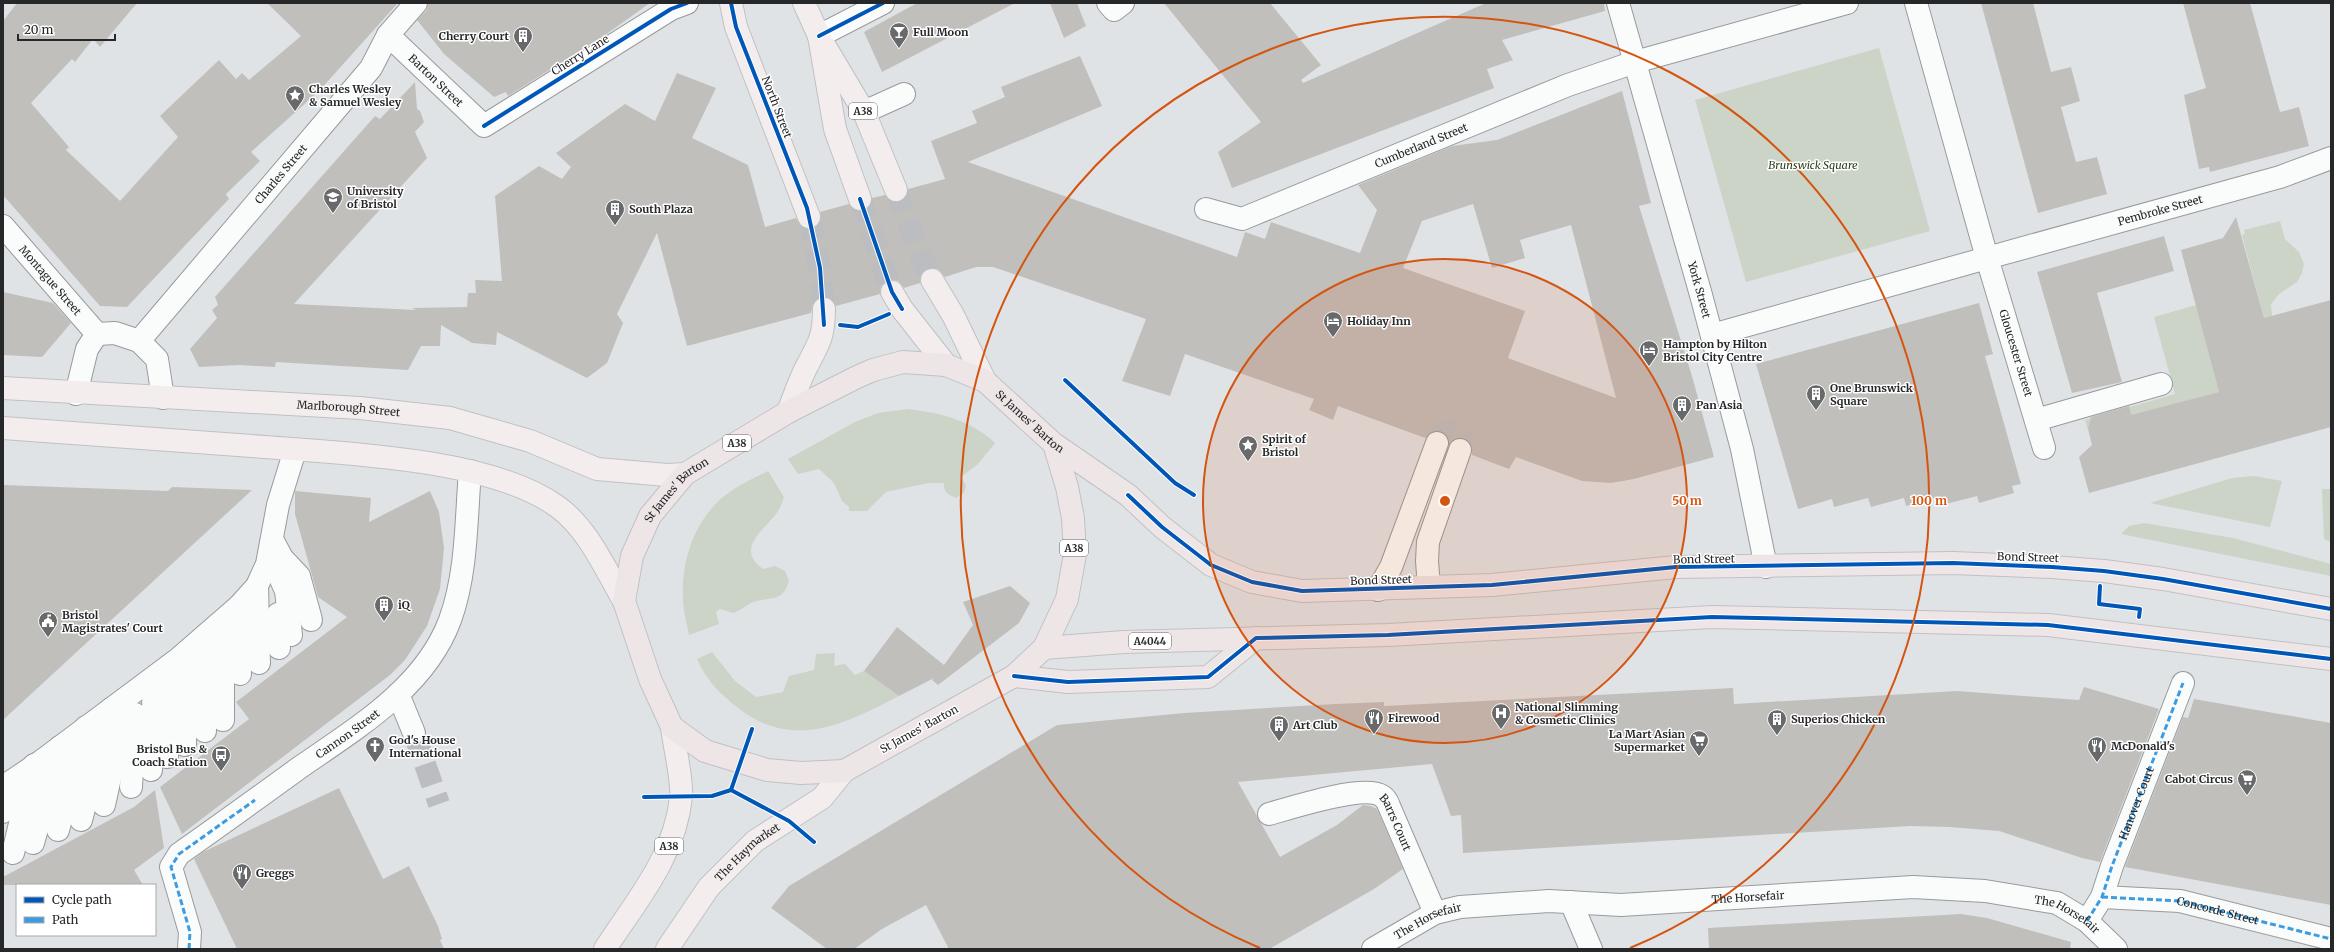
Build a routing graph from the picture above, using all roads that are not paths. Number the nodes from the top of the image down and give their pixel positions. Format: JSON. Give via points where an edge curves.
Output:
{"nodes":[{"id":1,"x":416,"y":3,"type":"edge"},
{"id":2,"x":687,"y":3,"type":"edge"},
{"id":3,"x":731,"y":3,"type":"edge"},
{"id":4,"x":804,"y":3,"type":"edge"},
{"id":5,"x":883,"y":3,"type":"edge"},
{"id":6,"x":1108,"y":3,"type":"edge"},
{"id":7,"x":1123,"y":3,"type":"edge"},
{"id":8,"x":1618,"y":3,"type":"edge"},
{"id":9,"x":1847,"y":3,"type":"edge"},
{"id":10,"x":1916,"y":3,"type":"edge"},
{"id":11,"x":388,"y":35,"type":"junction"},
{"id":12,"x":819,"y":36,"type":"junction"},
{"id":13,"x":1636,"y":62,"type":"junction"},
{"id":14,"x":904,"y":94,"type":"dead end"},
{"id":15,"x":864,"y":112,"type":"junction"},
{"id":16,"x":484,"y":126,"type":"joint"},
{"id":17,"x":2331,"y":158,"type":"edge"},
{"id":18,"x":896,"y":190,"type":"tunnel mouth"},
{"id":19,"x":860,"y":199,"type":"tunnel mouth"},
{"id":20,"x":1206,"y":209,"type":"dead end"},
{"id":21,"x":809,"y":217,"type":"tunnel mouth"},
{"id":22,"x":3,"y":226,"type":"edge"},
{"id":23,"x":1987,"y":258,"type":"junction"},
{"id":24,"x":932,"y":280,"type":"tunnel mouth"},
{"id":25,"x":892,"y":292,"type":"tunnel mouth"},
{"id":26,"x":824,"y":309,"type":"tunnel mouth"},
{"id":27,"x":97,"y":334,"type":"junction"},
{"id":28,"x":1712,"y":335,"type":"junction"},
{"id":29,"x":139,"y":341,"type":"junction"},
{"id":30,"x":946,"y":365,"type":"junction"},
{"id":31,"x":984,"y":381,"type":"junction"},
{"id":32,"x":2161,"y":384,"type":"dead end"},
{"id":33,"x":3,"y":388,"type":"edge"},
{"id":34,"x":76,"y":394,"type":"junction"},
{"id":35,"x":163,"y":398,"type":"junction"},
{"id":36,"x":788,"y":412,"type":"junction"},
{"id":37,"x":2036,"y":420,"type":"junction"},
{"id":38,"x":3,"y":428,"type":"edge"},
{"id":39,"x":1437,"y":443,"type":"tunnel mouth"},
{"id":40,"x":1054,"y":444,"type":"junction"},
{"id":41,"x":2044,"y":448,"type":"dead end"},
{"id":42,"x":295,"y":450,"type":"junction"},
{"id":43,"x":1460,"y":450,"type":"tunnel mouth"},
{"id":44,"x":470,"y":471,"type":"junction"},
{"id":45,"x":685,"y":474,"type":"junction"},
{"id":46,"x":270,"y":546,"type":"junction"},
{"id":47,"x":1766,"y":567,"type":"junction"},
{"id":48,"x":256,"y":586,"type":"junction"},
{"id":49,"x":1429,"y":587,"type":"junction"},
{"id":50,"x":1378,"y":590,"type":"junction"},
{"id":51,"x":624,"y":601,"type":"junction"},
{"id":52,"x":239,"y":606,"type":"junction"},
{"id":53,"x":2331,"y":609,"type":"edge"},
{"id":54,"x":311,"y":620,"type":"dead end"},
{"id":55,"x":222,"y":621,"type":"junction"},
{"id":56,"x":206,"y":635,"type":"junction"},
{"id":57,"x":1256,"y":638,"type":"junction"},
{"id":58,"x":285,"y":641,"type":"dead end"},
{"id":59,"x":1044,"y":648,"type":"junction"},
{"id":60,"x":187,"y":652,"type":"junction"},
{"id":61,"x":2331,"y":659,"type":"edge"},
{"id":62,"x":162,"y":672,"type":"junction"},
{"id":63,"x":1014,"y":676,"type":"junction"},
{"id":64,"x":2183,"y":683,"type":"dead end"},
{"id":65,"x":132,"y":693,"type":"junction"},
{"id":66,"x":398,"y":694,"type":"junction"},
{"id":67,"x":111,"y":709,"type":"junction"},
{"id":68,"x":86,"y":727,"type":"junction"},
{"id":69,"x":672,"y":727,"type":"junction"},
{"id":70,"x":414,"y":733,"type":"tunnel mouth"},
{"id":71,"x":60,"y":747,"type":"junction"},
{"id":72,"x":34,"y":766,"type":"junction"},
{"id":73,"x":844,"y":771,"type":"junction"},
{"id":74,"x":7,"y":784,"type":"edge"},
{"id":75,"x":131,"y":788,"type":"dead end"},
{"id":76,"x":104,"y":805,"type":"dead end"},
{"id":77,"x":3,"y":812,"type":"edge"},
{"id":78,"x":1269,"y":814,"type":"dead end"},
{"id":79,"x":81,"y":820,"type":"dead end"},
{"id":80,"x":58,"y":830,"type":"dead end"},
{"id":81,"x":33,"y":843,"type":"dead end"},
{"id":82,"x":13,"y":852,"type":"dead end"},
{"id":83,"x":2102,"y":897,"type":"junction"},
{"id":84,"x":1571,"y":902,"type":"junction"},
{"id":85,"x":1435,"y":913,"type":"junction"},
{"id":86,"x":2087,"y":921,"type":"junction"},
{"id":87,"x":2331,"y":939,"type":"edge"},
{"id":88,"x":189,"y":949,"type":"edge"},
{"id":89,"x":605,"y":949,"type":"edge"},
{"id":90,"x":667,"y":949,"type":"edge"},
{"id":91,"x":1373,"y":949,"type":"edge"},
{"id":92,"x":1591,"y":949,"type":"edge"},
{"id":93,"x":2116,"y":949,"type":"edge"}],
"edges":[{"from":1,"to":11,"type":"street","name":"Charles Street"},
{"from":2,"to":16,"type":"street","name":"Cherry Lane","via":[[671,9]]},
{"from":3,"to":21,"type":"main road","name":"North Street","via":[[736,27]]},
{"from":4,"to":12,"type":"main road","number":"A38"},
{"from":5,"to":12,"type":"street"},
{"from":6,"to":7,"type":"street","via":[[1114,10]]},
{"from":8,"to":13,"type":"street","name":"York Street"},
{"from":9,"to":13,"type":"street"},
{"from":10,"to":23,"type":"street"},
{"from":11,"to":16,"type":"street","name":"Barton Street"},
{"from":11,"to":29,"type":"street","name":"Charles Street","via":[[371,68]]},
{"from":12,"to":15,"type":"main road","number":"A38"},
{"from":12,"to":19,"type":"main road","number":"A38","via":[[835,128]]},
{"from":13,"to":20,"type":"street","name":"Cumberland Street","via":[[1568,84],[1242,219]]},
{"from":13,"to":28,"type":"street","name":"York Street"},
{"from":14,"to":15,"type":"street"},
{"from":15,"to":18,"type":"main road","number":"A38"},
{"from":17,"to":23,"type":"street","name":"Pembroke Street","via":[[2280,176]]},
{"from":22,"to":27,"type":"street","name":"Montague Street"},
{"from":23,"to":28,"type":"street"},
{"from":23,"to":37,"type":"street","name":"Gloucester Street"},
{"from":24,"to":31,"type":"main road","number":"A38","via":[[953,315]]},
{"from":25,"to":30,"type":"main road","number":"A38","via":[[902,309]]},
{"from":26,"to":36,"type":"main road","via":[[824,325],[819,345],[806,367]]},
{"from":27,"to":29,"type":"street","via":[[115,333]]},
{"from":27,"to":34,"type":"street","via":[[87,349]]},
{"from":28,"to":47,"type":"street","name":"York Street","via":[[1742,449]]},
{"from":29,"to":35,"type":"street","via":[[157,360]]},
{"from":30,"to":31,"type":"highway","name":"St James' Barton","number":"A38"},
{"from":30,"to":36,"type":"highway","name":"St James' Barton","number":"A38","via":[[903,362],[873,370]]},
{"from":31,"to":40,"type":"highway","name":"St James' Barton","number":"A38"},
{"from":32,"to":37,"type":"street"},
{"from":33,"to":34,"type":"main road","name":"Marlborough Street"},
{"from":34,"to":35,"type":"main road","name":"Marlborough Street"},
{"from":35,"to":45,"type":"main road","name":"Marlborough Street","via":[[360,408],[450,418],[530,441],[596,469],[667,475]]},
{"from":36,"to":45,"type":"highway","name":"St James' Barton","number":"A38"},
{"from":37,"to":41,"type":"street","name":"Gloucester Street"},
{"from":38,"to":42,"type":"main road"},
{"from":39,"to":50,"type":"street","via":[[1391,567]]},
{"from":40,"to":50,"type":"highway","name":"Bond Street","via":[[1128,496],[1162,527],[1211,564],[1252,582],[1302,592]]},
{"from":40,"to":59,"type":"highway","name":"St James' Barton","number":"A38","via":[[1073,518],[1075,554],[1067,599]]},
{"from":42,"to":44,"type":"main road","via":[[394,459]]},
{"from":42,"to":46,"type":"street","via":[[278,505]]},
{"from":43,"to":49,"type":"street","via":[[1428,542]]},
{"from":44,"to":51,"type":"main road","via":[[529,490],[558,507],[579,526]]},
{"from":44,"to":66,"type":"street","name":"Cannon Street","via":[[462,573],[457,600],[434,651],[420,671]]},
{"from":45,"to":51,"type":"highway","name":"St James' Barton","number":"A38","via":[[650,516],[632,556]]},
{"from":46,"to":48,"type":"street"},
{"from":46,"to":54,"type":"street","via":[[299,576]]},
{"from":46,"to":58,"type":"street","via":[[271,557],[288,598]]},
{"from":47,"to":49,"type":"highway","name":"Bond Street","via":[[1676,567],[1492,586]]},
{"from":47,"to":53,"type":"highway","name":"Bond Street","via":[[1953,563],[2059,567],[2164,579]]},
{"from":48,"to":52,"type":"street"},
{"from":48,"to":52,"type":"street","via":[[249,668]]},
{"from":49,"to":50,"type":"highway","name":"Bond Street"},
{"from":51,"to":69,"type":"highway","name":"St James' Barton","number":"A38","via":[[650,679]]},
{"from":52,"to":55,"type":"street"},
{"from":55,"to":56,"type":"street"},
{"from":55,"to":56,"type":"street","via":[[214,726]]},
{"from":56,"to":60,"type":"street"},
{"from":57,"to":59,"type":"highway","number":"A4044","via":[[1113,642]]},
{"from":57,"to":61,"type":"highway","number":"A4044","via":[[1388,635],[1712,617],[2048,625]]},
{"from":57,"to":63,"type":"highway","via":[[1208,677],[1068,682]]},
{"from":59,"to":63,"type":"highway","name":"St James' Barton","number":"A38"},
{"from":60,"to":62,"type":"street"},
{"from":60,"to":62,"type":"street","via":[[167,757]]},
{"from":62,"to":65,"type":"street"},
{"from":63,"to":73,"type":"highway","name":"St James' Barton","number":"A38"},
{"from":64,"to":83,"type":"street","name":"Hanover Court"},
{"from":65,"to":67,"type":"street"},
{"from":65,"to":75,"type":"street"},
{"from":65,"to":76,"type":"street"},
{"from":66,"to":70,"type":"street"},
{"from":66,"to":88,"type":"street","name":"Cannon Street","via":[[355,728],[179,854],[171,867],[190,932]]},
{"from":67,"to":68,"type":"street"},
{"from":67,"to":79,"type":"street"},
{"from":68,"to":71,"type":"street"},
{"from":68,"to":80,"type":"street"},
{"from":69,"to":73,"type":"highway","name":"St James' Barton","number":"A38","via":[[705,751],[760,768],[801,772]]},
{"from":69,"to":89,"type":"main road","number":"A38","via":[[682,796],[673,836],[653,878]]},
{"from":71,"to":72,"type":"street"},
{"from":71,"to":81,"type":"street"},
{"from":72,"to":74,"type":"street"},
{"from":72,"to":82,"type":"street"},
{"from":73,"to":90,"type":"main road","name":"The Haymarket","number":"A38","via":[[822,798],[755,841],[709,887]]},
{"from":74,"to":77,"type":"street"},
{"from":78,"to":85,"type":"street","name":"Barrs Court","via":[[1326,798],[1373,793],[1383,796],[1390,806]]},
{"from":83,"to":86,"type":"street","name":"Hanover Court"},
{"from":83,"to":87,"type":"street","name":"Concorde Street","via":[[2180,901]]},
{"from":84,"to":85,"type":"street","name":"The Horsefair","via":[[1549,900],[1460,908]]},
{"from":84,"to":86,"type":"street","name":"The Horsefair","via":[[1621,905],[1913,887],[1985,891],[2057,903]]},
{"from":84,"to":92,"type":"street"},
{"from":85,"to":91,"type":"street","name":"The Horsefair"},
{"from":86,"to":93,"type":"street","name":"The Horsefair"}]}
